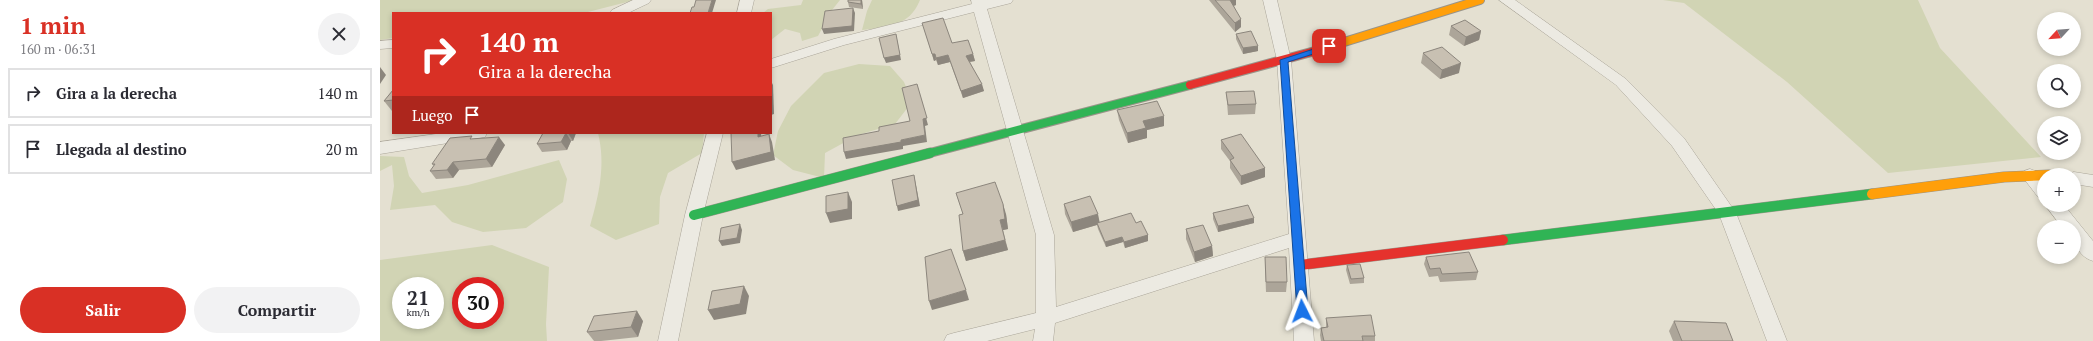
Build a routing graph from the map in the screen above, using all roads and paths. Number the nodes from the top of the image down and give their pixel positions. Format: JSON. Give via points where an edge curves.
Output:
{"nodes":[{"id":1,"x":644,"y":0,"type":"edge"},
{"id":2,"x":747,"y":0,"type":"edge"},
{"id":3,"x":1006,"y":0,"type":"edge"},
{"id":4,"x":1270,"y":0,"type":"edge"},
{"id":5,"x":1480,"y":0,"type":"edge"},
{"id":6,"x":1506,"y":0,"type":"edge"},
{"id":7,"x":979,"y":3,"type":"edge"},
{"id":8,"x":619,"y":12,"type":"edge"},
{"id":9,"x":744,"y":12,"type":"edge"},
{"id":10,"x":392,"y":44,"type":"edge"},
{"id":11,"x":380,"y":45,"type":"edge"},
{"id":12,"x":1284,"y":60,"type":"junction"},
{"id":13,"x":772,"y":64,"type":"edge"},
{"id":14,"x":1016,"y":132,"type":"junction"},
{"id":15,"x":471,"y":134,"type":"edge"},
{"id":16,"x":715,"y":134,"type":"edge"},
{"id":17,"x":380,"y":148,"type":"edge"},
{"id":18,"x":2030,"y":175,"type":"junction"},
{"id":19,"x":2037,"y":175,"type":"edge"},
{"id":20,"x":2081,"y":179,"type":"edge"},
{"id":21,"x":2093,"y":181,"type":"edge"},
{"id":22,"x":2037,"y":184,"type":"edge"},
{"id":23,"x":2060,"y":212,"type":"edge"},
{"id":24,"x":1728,"y":213,"type":"junction"},
{"id":25,"x":694,"y":215,"type":"junction"},
{"id":26,"x":2066,"y":220,"type":"edge"},
{"id":27,"x":1298,"y":238,"type":"junction"},
{"id":28,"x":2081,"y":239,"type":"edge"},
{"id":29,"x":2093,"y":254,"type":"edge"},
{"id":30,"x":1300,"y":265,"type":"junction"},
{"id":31,"x":1046,"y":318,"type":"junction"},
{"id":32,"x":668,"y":341,"type":"edge"},
{"id":33,"x":954,"y":341,"type":"edge"},
{"id":34,"x":1042,"y":341,"type":"edge"},
{"id":35,"x":1304,"y":341,"type":"edge"},
{"id":36,"x":1777,"y":341,"type":"edge"}],
"edges":[{"from":1,"to":8,"type":"street"},
{"from":2,"to":9,"type":"street"},
{"from":3,"to":7,"type":"street"},
{"from":4,"to":12,"type":"street"},
{"from":5,"to":12,"type":"street"},
{"from":6,"to":24,"type":"street","via":[[1621,82],[1678,142]]},
{"from":7,"to":13,"type":"street"},
{"from":7,"to":14,"type":"street"},
{"from":10,"to":11,"type":"street"},
{"from":12,"to":14,"type":"street"},
{"from":12,"to":27,"type":"street"},
{"from":14,"to":25,"type":"street"},
{"from":14,"to":31,"type":"street","via":[[1045,235]]},
{"from":15,"to":17,"type":"street"},
{"from":16,"to":25,"type":"street"},
{"from":18,"to":19,"type":"street"},
{"from":18,"to":22,"type":"street"},
{"from":18,"to":24,"type":"street","via":[[2004,176]]},
{"from":20,"to":21,"type":"street"},
{"from":23,"to":26,"type":"street"},
{"from":24,"to":30,"type":"street"},
{"from":24,"to":36,"type":"street"},
{"from":25,"to":32,"type":"street"},
{"from":27,"to":30,"type":"street"},
{"from":27,"to":31,"type":"street"},
{"from":28,"to":29,"type":"street"},
{"from":30,"to":35,"type":"street"},
{"from":31,"to":33,"type":"street"},
{"from":31,"to":34,"type":"street"}]}
